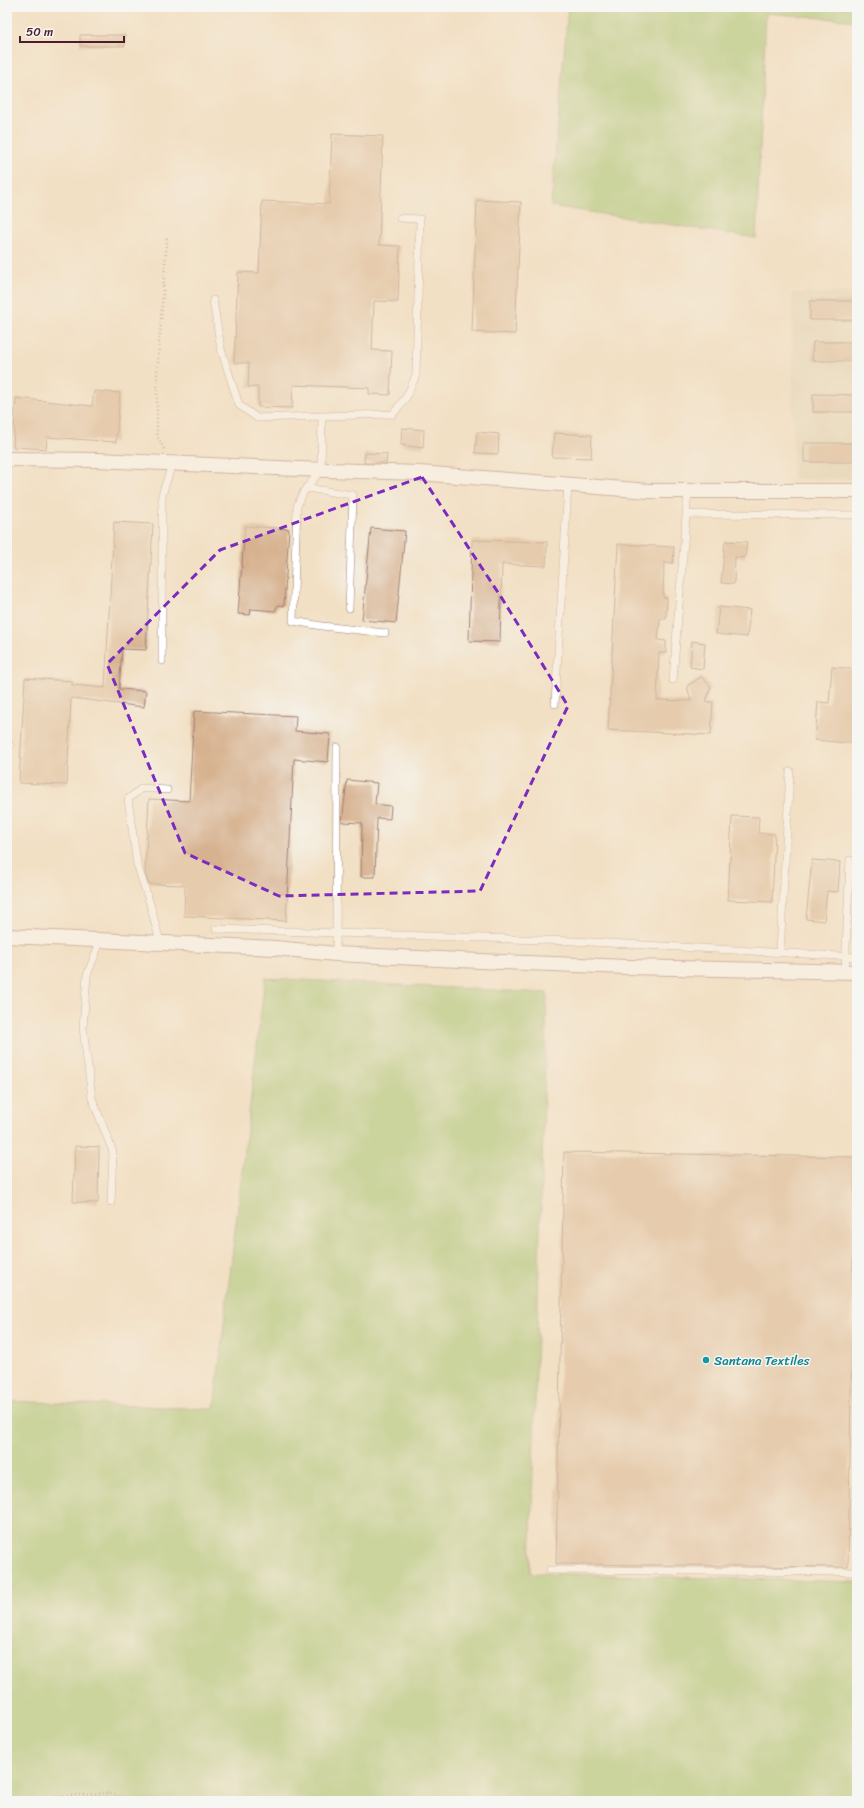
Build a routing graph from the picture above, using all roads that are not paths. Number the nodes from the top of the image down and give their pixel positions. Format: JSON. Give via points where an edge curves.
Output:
{"nodes":[{"id":1,"x":400,"y":218,"type":"dead end"},
{"id":2,"x":213,"y":300,"type":"dead end"},
{"id":3,"x":322,"y":416,"type":"junction"},
{"id":4,"x":7,"y":459,"type":"edge"},
{"id":5,"x":172,"y":464,"type":"junction"},
{"id":6,"x":321,"y":470,"type":"junction"},
{"id":7,"x":568,"y":485,"type":"junction"},
{"id":8,"x":306,"y":488,"type":"junction"},
{"id":9,"x":688,"y":491,"type":"junction"},
{"id":10,"x":857,"y":491,"type":"edge"},
{"id":11,"x":686,"y":514,"type":"junction"},
{"id":12,"x":857,"y":515,"type":"edge"},
{"id":13,"x":349,"y":608,"type":"dead end"},
{"id":14,"x":385,"y":633,"type":"dead end"},
{"id":15,"x":162,"y":661,"type":"dead end"},
{"id":16,"x":673,"y":680,"type":"dead end"},
{"id":17,"x":555,"y":704,"type":"dead end"},
{"id":18,"x":337,"y":747,"type":"dead end"},
{"id":19,"x":790,"y":771,"type":"dead end"},
{"id":20,"x":167,"y":790,"type":"dead end"},
{"id":21,"x":850,"y":860,"type":"dead end"},
{"id":22,"x":216,"y":929,"type":"dead end"},
{"id":23,"x":336,"y":933,"type":"junction"},
{"id":24,"x":7,"y":936,"type":"edge"},
{"id":25,"x":101,"y":940,"type":"junction"},
{"id":26,"x":160,"y":942,"type":"junction"},
{"id":27,"x":780,"y":952,"type":"junction"},
{"id":28,"x":336,"y":954,"type":"junction"},
{"id":29,"x":845,"y":957,"type":"junction"},
{"id":30,"x":857,"y":957,"type":"edge"},
{"id":31,"x":851,"y":972,"type":"edge"},
{"id":32,"x":110,"y":1202,"type":"dead end"},
{"id":33,"x":550,"y":1570,"type":"dead end"},
{"id":34,"x":857,"y":1572,"type":"edge"}],
"edges":[{"from":1,"to":3,"type":"lane","via":[[420,219],[416,375],[407,396],[393,414]]},
{"from":2,"to":3,"type":"lane","via":[[221,349],[239,405],[257,418]]},
{"from":3,"to":6,"type":"lane"},
{"from":4,"to":5,"type":"street"},
{"from":5,"to":6,"type":"street"},
{"from":5,"to":15,"type":"lane","via":[[162,495]]},
{"from":6,"to":7,"type":"street","via":[[419,473]]},
{"from":6,"to":8,"type":"lane"},
{"from":7,"to":9,"type":"street"},
{"from":7,"to":17,"type":"lane"},
{"from":8,"to":13,"type":"lane","via":[[354,495]]},
{"from":8,"to":14,"type":"lane","via":[[296,506],[293,621]]},
{"from":9,"to":10,"type":"street"},
{"from":9,"to":11,"type":"lane"},
{"from":11,"to":12,"type":"lane"},
{"from":11,"to":16,"type":"lane"},
{"from":18,"to":23,"type":"lane"},
{"from":19,"to":27,"type":"lane"},
{"from":20,"to":26,"type":"lane","via":[[142,788],[128,799],[137,864]]},
{"from":21,"to":29,"type":"lane"},
{"from":22,"to":23,"type":"lane"},
{"from":23,"to":27,"type":"lane","via":[[573,941]]},
{"from":23,"to":28,"type":"lane"},
{"from":24,"to":25,"type":"street"},
{"from":25,"to":26,"type":"street"},
{"from":25,"to":32,"type":"lane","via":[[87,975],[83,1028],[92,1098],[113,1152]]},
{"from":26,"to":28,"type":"street"},
{"from":27,"to":29,"type":"lane"},
{"from":28,"to":31,"type":"street","via":[[627,967]]},
{"from":29,"to":30,"type":"lane"},
{"from":29,"to":31,"type":"lane"},
{"from":33,"to":34,"type":"lane"}]}
